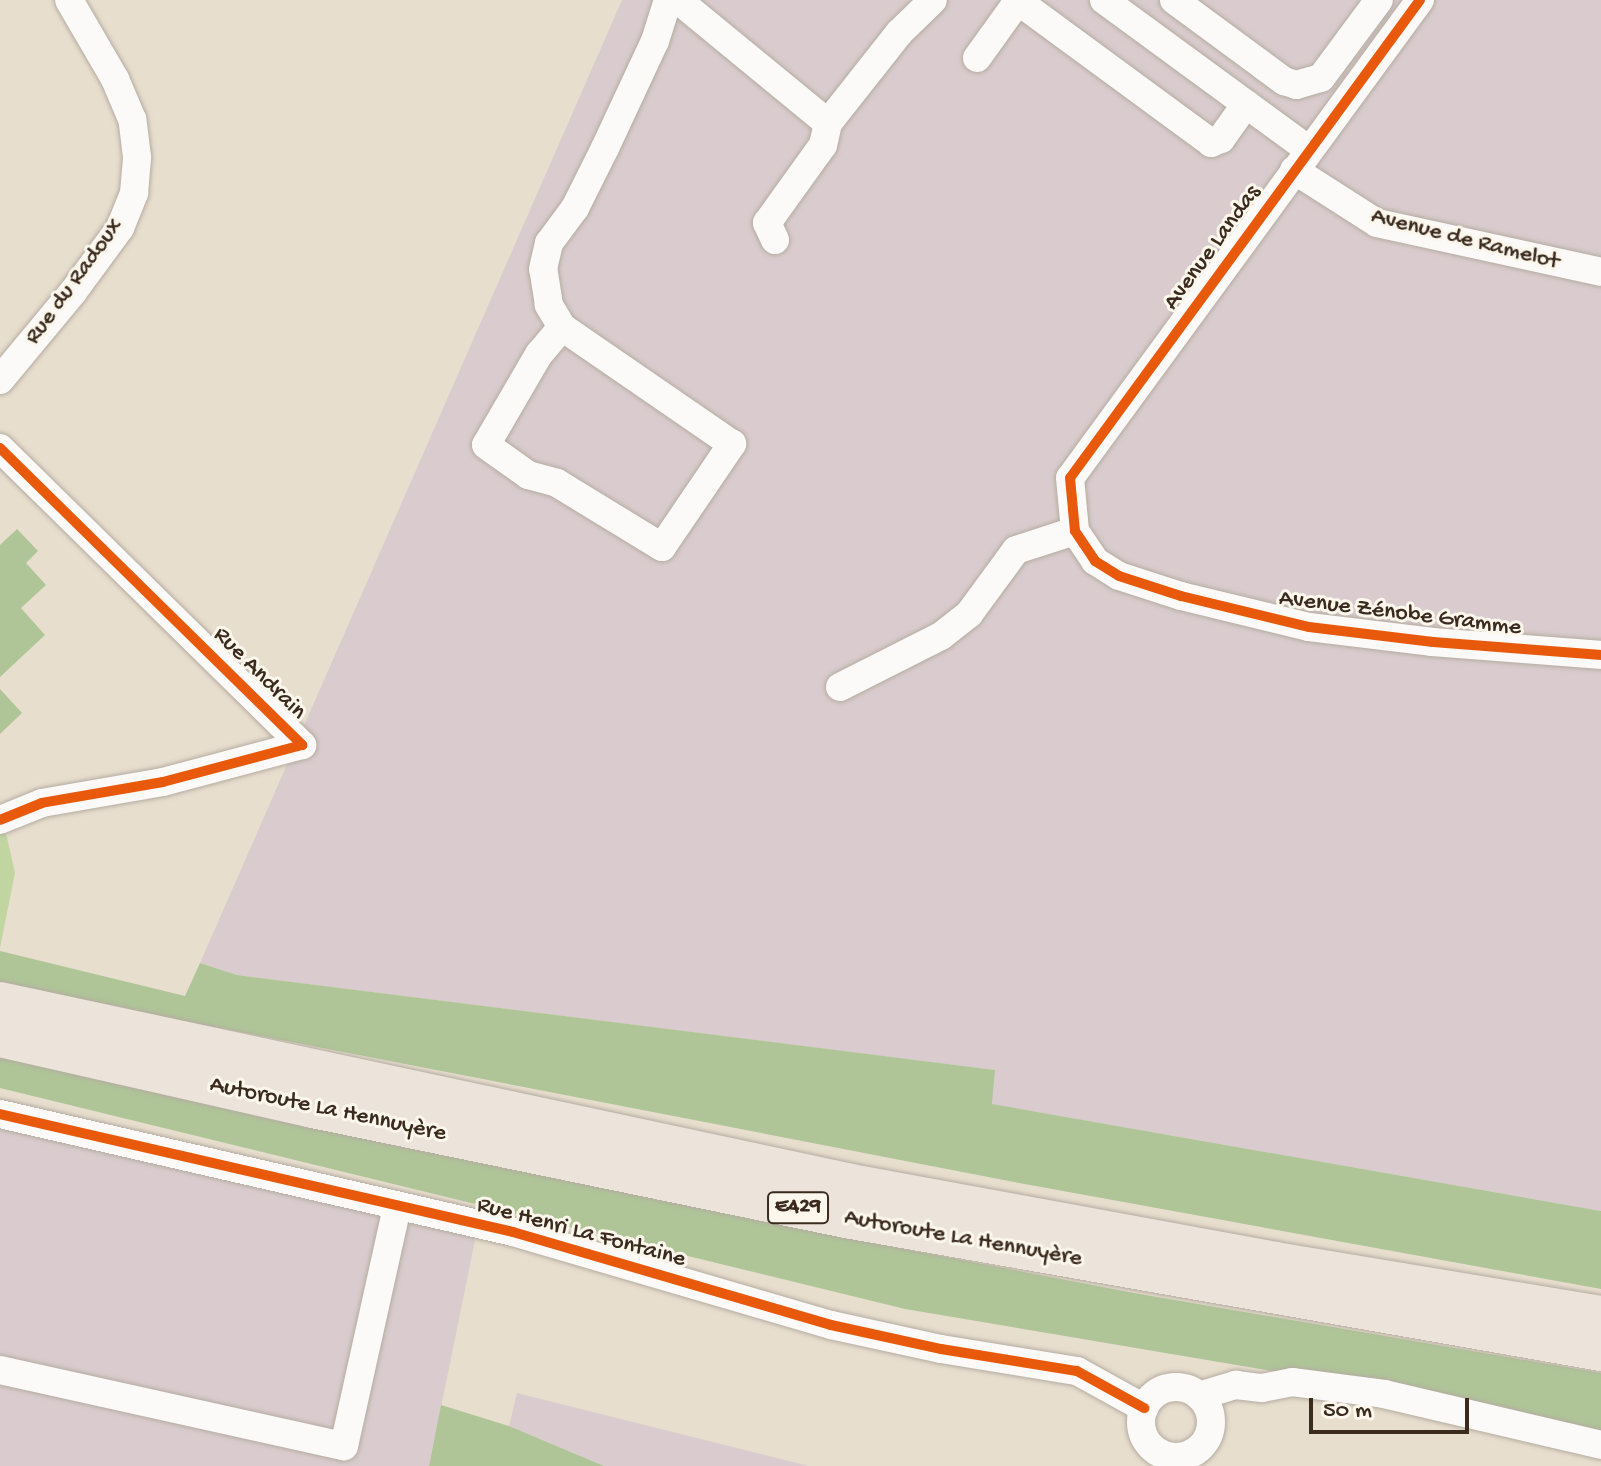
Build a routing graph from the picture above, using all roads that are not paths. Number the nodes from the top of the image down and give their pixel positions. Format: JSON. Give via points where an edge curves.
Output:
{"nodes":[{"id":1,"x":69,"y":0,"type":"edge"},
{"id":2,"x":668,"y":0,"type":"edge"},
{"id":3,"x":678,"y":0,"type":"edge"},
{"id":4,"x":933,"y":0,"type":"edge"},
{"id":5,"x":1174,"y":0,"type":"edge"},
{"id":6,"x":1379,"y":0,"type":"edge"},
{"id":7,"x":1420,"y":0,"type":"edge"},
{"id":8,"x":1122,"y":5,"type":"edge"},
{"id":9,"x":977,"y":58,"type":"dead end"},
{"id":10,"x":1246,"y":104,"type":"junction"},
{"id":11,"x":828,"y":123,"type":"junction"},
{"id":12,"x":1302,"y":160,"type":"junction"},
{"id":13,"x":775,"y":240,"type":"dead end"},
{"id":14,"x":1601,"y":272,"type":"edge"},
{"id":15,"x":562,"y":327,"type":"junction"},
{"id":16,"x":0,"y":380,"type":"edge"},
{"id":17,"x":0,"y":448,"type":"edge"},
{"id":18,"x":1075,"y":531,"type":"junction"},
{"id":19,"x":1601,"y":655,"type":"edge"},
{"id":20,"x":840,"y":687,"type":"dead end"},
{"id":21,"x":0,"y":820,"type":"edge"},
{"id":22,"x":0,"y":1002,"type":"edge"},
{"id":23,"x":0,"y":1037,"type":"edge"},
{"id":24,"x":0,"y":1114,"type":"edge"},
{"id":25,"x":397,"y":1206,"type":"junction"},
{"id":26,"x":1601,"y":1316,"type":"edge"},
{"id":27,"x":1601,"y":1351,"type":"edge"},
{"id":28,"x":0,"y":1370,"type":"edge"},
{"id":29,"x":1199,"y":1396,"type":"junction"},
{"id":30,"x":1144,"y":1408,"type":"junction"},
{"id":31,"x":1601,"y":1445,"type":"edge"},
{"id":32,"x":1186,"y":1461,"type":"edge"}],
"edges":[{"from":1,"to":16,"type":"street","name":"Rue du Radoux","via":[[132,119],[134,193],[120,228]]},
{"from":2,"to":15,"type":"street","via":[[655,41],[605,148],[575,208],[549,243],[543,269],[549,305]]},
{"from":3,"to":11,"type":"street"},
{"from":4,"to":11,"type":"street","via":[[899,33]]},
{"from":5,"to":6,"type":"street","via":[[1296,85],[1321,78]]},
{"from":7,"to":12,"type":"street","name":"Avenue Landas"},
{"from":8,"to":10,"type":"street","name":"Avenue de Ramelot"},
{"from":9,"to":10,"type":"street","via":[[1018,1],[1211,143],[1221,139]]},
{"from":10,"to":12,"type":"street","name":"Avenue de Ramelot"},
{"from":11,"to":13,"type":"street","via":[[823,145],[767,223]]},
{"from":12,"to":14,"type":"street","name":"Avenue de Ramelot","via":[[1377,223]]},
{"from":12,"to":18,"type":"street","name":"Avenue Landas","via":[[1070,478]]},
{"from":15,"to":15,"type":"street","via":[[539,354],[486,445],[528,475],[557,483],[662,547],[732,444]]},
{"from":17,"to":21,"type":"street","name":"Rue Andrain","via":[[302,745],[163,782],[42,803]]},
{"from":18,"to":19,"type":"street","name":"Avenue Zénobe Gramme","via":[[1095,561],[1119,576],[1295,623],[1433,642]]},
{"from":18,"to":20,"type":"street","via":[[1016,550],[969,614],[941,636]]},
{"from":22,"to":26,"type":"highway","name":"Autoroute La Hennuyère","number":"E429","via":[[851,1184]]},
{"from":23,"to":27,"type":"highway","name":"Autoroute La Hennuyère","number":"E429","via":[[846,1218]]},
{"from":24,"to":25,"type":"street","name":"Rue Henri La Fontaine"},
{"from":25,"to":28,"type":"street","via":[[344,1446]]},
{"from":25,"to":30,"type":"street","name":"Rue Henri La Fontaine","via":[[527,1236],[831,1325],[1077,1371]]},
{"from":29,"to":30,"type":"street","via":[[1182,1387],[1164,1389]]},
{"from":29,"to":31,"type":"street","via":[[1236,1385],[1262,1388],[1292,1382],[1384,1394]]},
{"from":29,"to":32,"type":"street","via":[[1210,1414],[1208,1435]]},
{"from":30,"to":32,"type":"street","via":[[1142,1430],[1153,1448]]}]}
